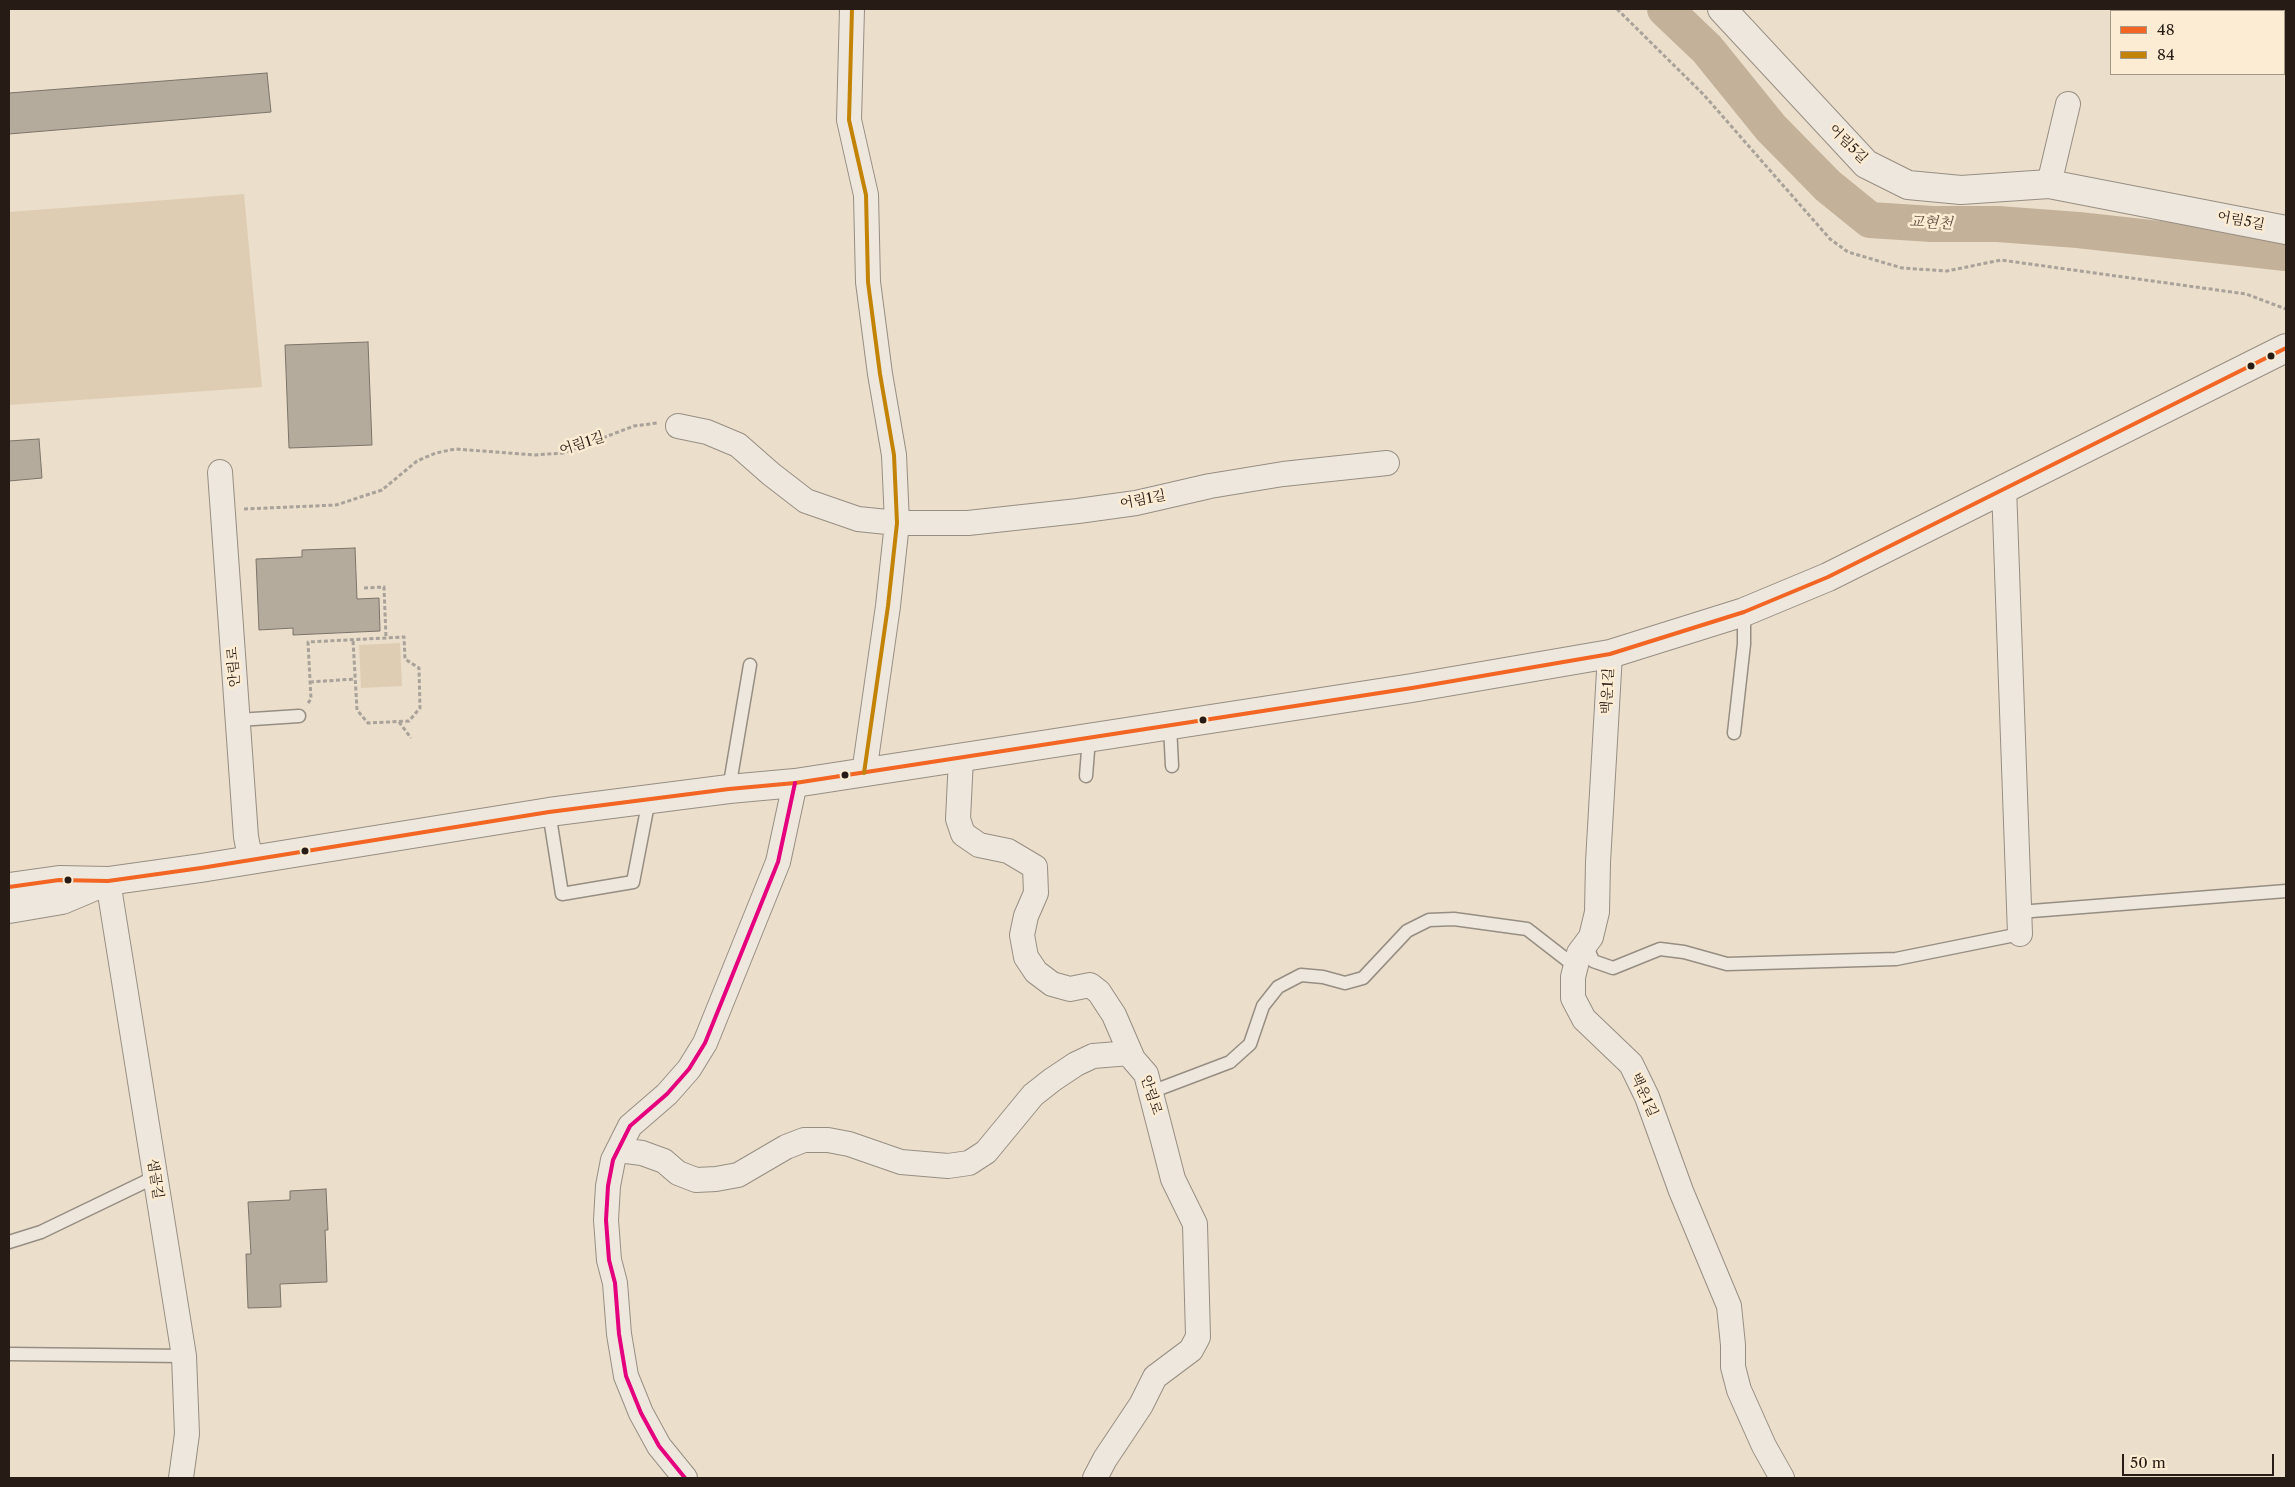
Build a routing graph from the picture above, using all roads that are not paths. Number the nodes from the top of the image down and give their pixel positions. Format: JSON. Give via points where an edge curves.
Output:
{"nodes":[{"id":1,"x":852,"y":9,"type":"edge"},
{"id":2,"x":1722,"y":9,"type":"edge"},
{"id":3,"x":2068,"y":104,"type":"dead end"},
{"id":4,"x":2048,"y":184,"type":"junction"},
{"id":5,"x":2286,"y":230,"type":"edge"},
{"id":6,"x":2286,"y":348,"type":"edge"},
{"id":7,"x":678,"y":426,"type":"road end"},
{"id":8,"x":1387,"y":462,"type":"dead end"},
{"id":9,"x":220,"y":472,"type":"dead end"},
{"id":10,"x":2004,"y":487,"type":"junction"},
{"id":11,"x":897,"y":523,"type":"junction"},
{"id":12,"x":1744,"y":612,"type":"junction"},
{"id":13,"x":1610,"y":654,"type":"junction"},
{"id":14,"x":750,"y":665,"type":"dead end"},
{"id":15,"x":299,"y":716,"type":"road end"},
{"id":16,"x":238,"y":720,"type":"junction"},
{"id":17,"x":1170,"y":726,"type":"junction"},
{"id":18,"x":1734,"y":733,"type":"dead end"},
{"id":19,"x":1089,"y":738,"type":"junction"},
{"id":20,"x":961,"y":758,"type":"junction"},
{"id":21,"x":1172,"y":766,"type":"dead end"},
{"id":22,"x":864,"y":773,"type":"junction"},
{"id":23,"x":1086,"y":776,"type":"dead end"},
{"id":24,"x":796,"y":783,"type":"junction"},
{"id":25,"x":729,"y":789,"type":"junction"},
{"id":26,"x":649,"y":799,"type":"junction"},
{"id":27,"x":549,"y":812,"type":"junction"},
{"id":28,"x":251,"y":861,"type":"junction"},
{"id":29,"x":108,"y":881,"type":"junction"},
{"id":30,"x":9,"y":887,"type":"edge"},
{"id":31,"x":2286,"y":890,"type":"edge"},
{"id":32,"x":9,"y":908,"type":"edge"},
{"id":33,"x":2019,"y":923,"type":"junction"},
{"id":34,"x":1586,"y":944,"type":"junction"},
{"id":35,"x":1576,"y":967,"type":"junction"},
{"id":36,"x":1130,"y":1053,"type":"junction"},
{"id":37,"x":1151,"y":1092,"type":"junction"},
{"id":38,"x":618,"y":1150,"type":"junction"},
{"id":39,"x":155,"y":1177,"type":"junction"},
{"id":40,"x":9,"y":1242,"type":"edge"},
{"id":41,"x":9,"y":1354,"type":"edge"},
{"id":42,"x":184,"y":1356,"type":"junction"},
{"id":43,"x":181,"y":1478,"type":"edge"},
{"id":44,"x":686,"y":1478,"type":"edge"},
{"id":45,"x":1095,"y":1478,"type":"edge"},
{"id":46,"x":1782,"y":1478,"type":"edge"}],
"edges":[{"from":1,"to":11,"type":"street","via":[[849,120],[866,195],[868,282],[894,455]]},
{"from":2,"to":4,"type":"street","name":"어림5길","via":[[1866,164],[1908,186],[1961,190]]},
{"from":3,"to":4,"type":"street"},
{"from":4,"to":5,"type":"street","name":"어림5길"},
{"from":6,"to":10,"type":"street"},
{"from":7,"to":11,"type":"street","name":"어림1길","via":[[707,432],[738,444],[806,501],[858,519]]},
{"from":8,"to":11,"type":"street","name":"어림1길","via":[[1283,474],[1078,511],[968,523]]},
{"from":9,"to":16,"type":"street","name":"안림로"},
{"from":10,"to":12,"type":"street","via":[[1828,577]]},
{"from":10,"to":33,"type":"street"},
{"from":11,"to":22,"type":"street"},
{"from":12,"to":13,"type":"street"},
{"from":12,"to":18,"type":"lane","via":[[1744,644]]},
{"from":13,"to":17,"type":"street"},
{"from":13,"to":34,"type":"street","name":"백운1길","via":[[1597,912]]},
{"from":14,"to":25,"type":"lane"},
{"from":15,"to":16,"type":"lane"},
{"from":16,"to":28,"type":"street","name":"안림로","via":[[246,837]]},
{"from":17,"to":19,"type":"street"},
{"from":17,"to":21,"type":"lane"},
{"from":19,"to":20,"type":"street"},
{"from":19,"to":23,"type":"lane"},
{"from":20,"to":22,"type":"street"},
{"from":20,"to":36,"type":"street","name":"안림로","via":[[958,819],[962,834],[979,845],[1008,852],[1036,867],[1036,893],[1022,935],[1026,957],[1036,972],[1052,984],[1070,989],[1090,985],[1099,992],[1114,1015]]},
{"from":22,"to":24,"type":"street"},
{"from":24,"to":25,"type":"street"},
{"from":24,"to":38,"type":"street","via":[[778,862],[705,1043],[667,1094],[630,1126]]},
{"from":25,"to":26,"type":"street"},
{"from":26,"to":27,"type":"street"},
{"from":26,"to":27,"type":"lane","via":[[633,882],[562,894]]},
{"from":27,"to":28,"type":"street"},
{"from":28,"to":29,"type":"street"},
{"from":29,"to":30,"type":"street","via":[[59,880]]},
{"from":29,"to":32,"type":"street","via":[[62,900]]},
{"from":29,"to":39,"type":"street","name":"샘골길"},
{"from":31,"to":33,"type":"lane"},
{"from":33,"to":34,"type":"lane","via":[[1896,959],[1727,964],[1660,949],[1613,968],[1593,961]]},
{"from":34,"to":35,"type":"street","name":"백운1길","via":[[1579,952]]},
{"from":35,"to":37,"type":"lane","via":[[1527,930],[1454,919],[1429,920],[1407,931],[1363,978],[1345,983],[1301,975],[1278,987],[1263,1006],[1250,1044],[1230,1062]]},
{"from":35,"to":46,"type":"street","name":"백운1길","via":[[1573,998],[1584,1019],[1631,1064],[1647,1097],[1728,1306],[1733,1367],[1739,1390]]},
{"from":36,"to":37,"type":"street","name":"안림로","via":[[1146,1074]]},
{"from":36,"to":38,"type":"street","via":[[1093,1056],[1052,1080],[1033,1095],[986,1152],[969,1163],[948,1166],[901,1162],[849,1144],[804,1140],[738,1175],[696,1180],[678,1173],[664,1161],[642,1153]]},
{"from":37,"to":45,"type":"street","name":"안림로","via":[[1173,1179],[1195,1224],[1198,1337],[1191,1350],[1156,1378]]},
{"from":38,"to":44,"type":"street","via":[[608,1186],[606,1220],[608,1260],[615,1283],[626,1376],[659,1446]]},
{"from":39,"to":40,"type":"lane","via":[[41,1232]]},
{"from":39,"to":42,"type":"street","name":"샘골길"},
{"from":41,"to":42,"type":"lane"},
{"from":42,"to":43,"type":"street","name":"샘골길","via":[[187,1434]]}]}
